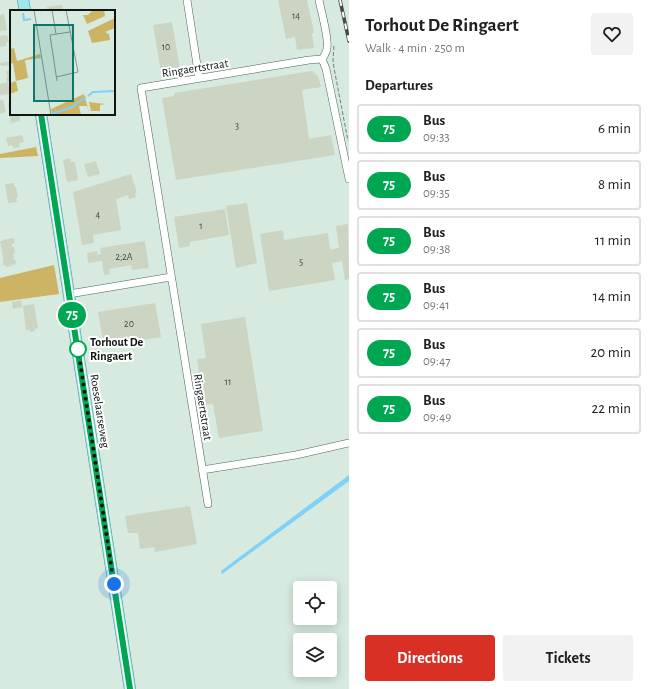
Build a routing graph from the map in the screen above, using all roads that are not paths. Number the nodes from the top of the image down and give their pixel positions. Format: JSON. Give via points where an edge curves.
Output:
{"nodes":[{"id":1,"x":23,"y":0,"type":"edge"},
{"id":2,"x":187,"y":0,"type":"edge"},
{"id":3,"x":319,"y":0,"type":"edge"},
{"id":4,"x":25,"y":10,"type":"edge"},
{"id":5,"x":322,"y":59,"type":"junction"},
{"id":6,"x":199,"y":78,"type":"junction"},
{"id":7,"x":41,"y":115,"type":"edge"},
{"id":8,"x":349,"y":179,"type":"edge"},
{"id":9,"x":171,"y":277,"type":"junction"},
{"id":10,"x":69,"y":294,"type":"junction"},
{"id":11,"x":349,"y":443,"type":"edge"},
{"id":12,"x":202,"y":470,"type":"junction"},
{"id":13,"x":208,"y":504,"type":"dead end"},
{"id":14,"x":130,"y":689,"type":"edge"}],
"edges":[{"from":1,"to":4,"type":"main road"},
{"from":2,"to":6,"type":"street"},
{"from":3,"to":5,"type":"street","via":[[328,46]]},
{"from":5,"to":6,"type":"street","name":"Ringaertstraat"},
{"from":5,"to":8,"type":"street"},
{"from":6,"to":9,"type":"street","name":"Ringaertstraat","via":[[141,88]]},
{"from":7,"to":10,"type":"main road","name":"Roeselaarseweg"},
{"from":9,"to":10,"type":"street"},
{"from":9,"to":12,"type":"street","name":"Ringaertstraat"},
{"from":10,"to":14,"type":"main road","name":"Roeselaarseweg"},
{"from":11,"to":12,"type":"street","via":[[296,455]]},
{"from":12,"to":13,"type":"street","name":"Ringaertstraat"}]}
